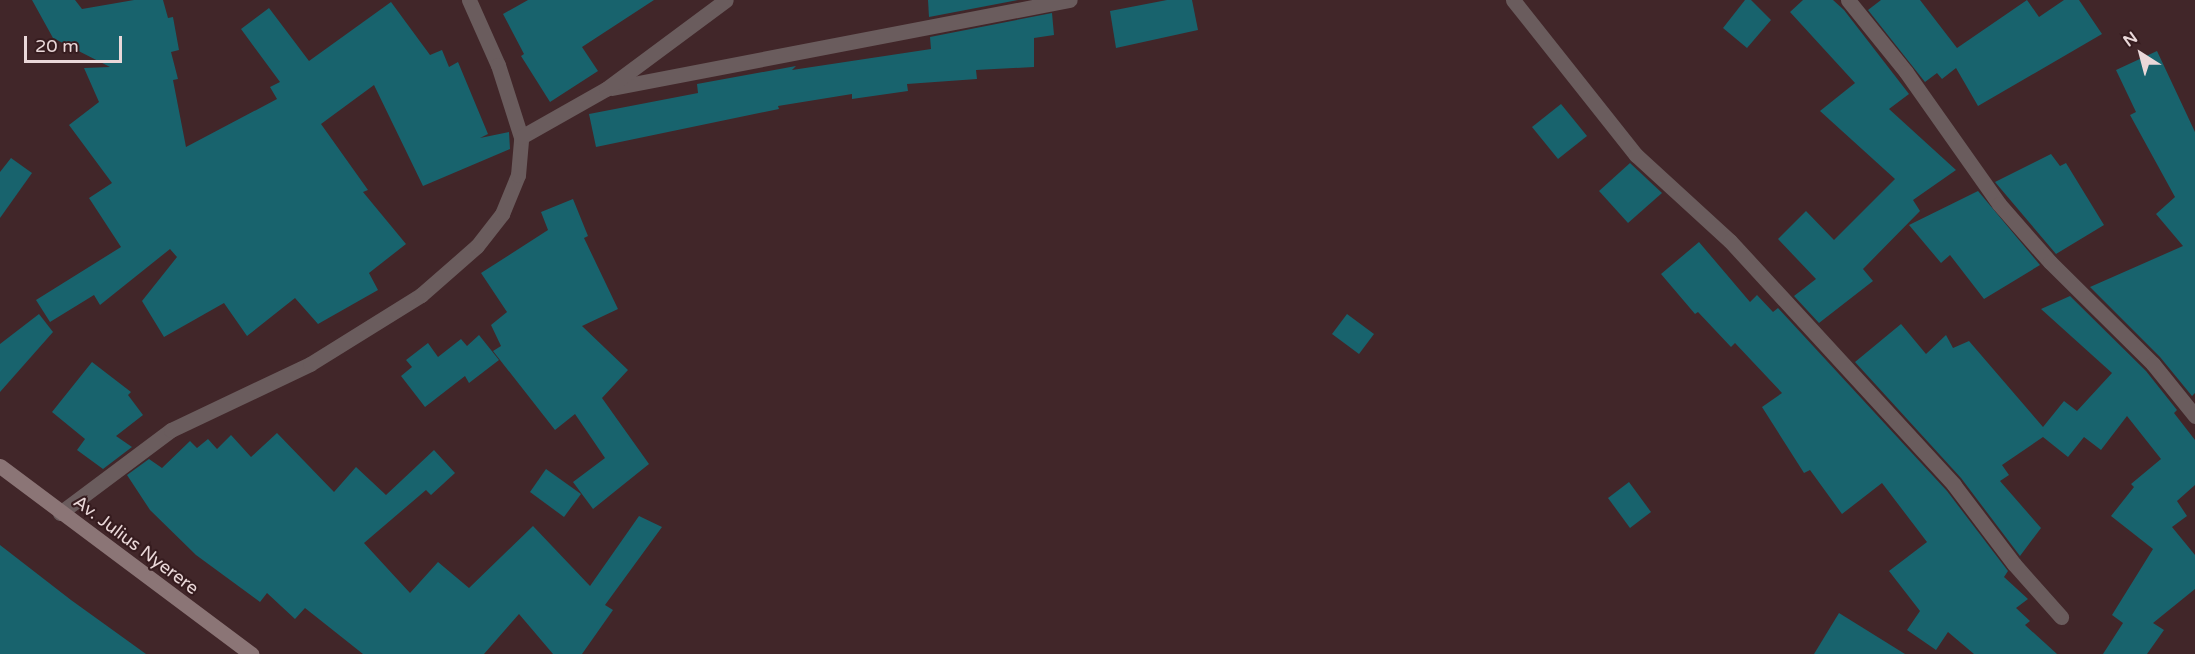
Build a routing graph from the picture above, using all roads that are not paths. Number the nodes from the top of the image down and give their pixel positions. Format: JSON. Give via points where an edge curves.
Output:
{"nodes":[{"id":1,"x":469,"y":0,"type":"edge"},
{"id":2,"x":726,"y":0,"type":"edge"},
{"id":3,"x":1070,"y":0,"type":"edge"},
{"id":4,"x":1513,"y":0,"type":"edge"},
{"id":5,"x":1848,"y":0,"type":"edge"},
{"id":6,"x":606,"y":89,"type":"junction"},
{"id":7,"x":521,"y":137,"type":"junction"},
{"id":8,"x":2195,"y":416,"type":"edge"},
{"id":9,"x":0,"y":466,"type":"edge"},
{"id":10,"x":60,"y":513,"type":"junction"},
{"id":11,"x":2061,"y":617,"type":"dead end"},
{"id":12,"x":250,"y":654,"type":"edge"}],
"edges":[{"from":1,"to":7,"type":"street","via":[[498,65]]},
{"from":2,"to":6,"type":"street"},
{"from":3,"to":6,"type":"street"},
{"from":4,"to":11,"type":"street","via":[[1636,155],[1738,249],[1954,485],[2014,564]]},
{"from":5,"to":8,"type":"street","via":[[1906,72],[1999,204],[2050,262],[2153,364]]},
{"from":6,"to":7,"type":"street"},
{"from":7,"to":10,"type":"street","via":[[518,175],[502,214],[477,246],[421,295],[310,364],[171,430]]},
{"from":9,"to":10,"type":"main road","name":"Av. Julius Nyerere"},
{"from":10,"to":12,"type":"main road","name":"Av. Julius Nyerere"}]}
